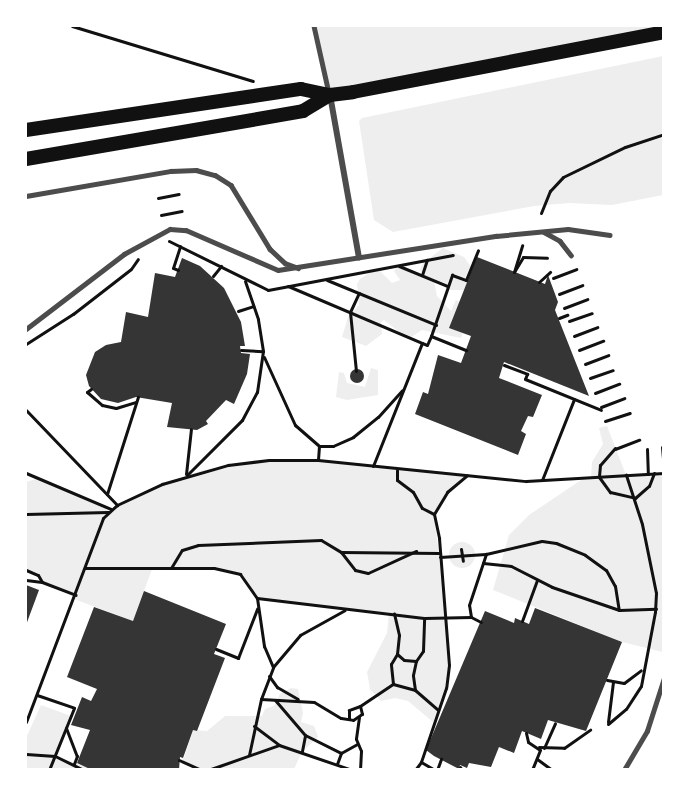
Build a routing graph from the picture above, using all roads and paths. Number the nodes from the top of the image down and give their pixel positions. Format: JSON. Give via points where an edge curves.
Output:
{"nodes":[{"id":1,"x":72,"y":26,"type":"edge"},
{"id":2,"x":92,"y":26,"type":"edge"},
{"id":3,"x":314,"y":26,"type":"edge"},
{"id":4,"x":663,"y":32,"type":"edge"},
{"id":5,"x":95,"y":33,"type":"junction"},
{"id":6,"x":253,"y":81,"type":"dead end"},
{"id":7,"x":330,"y":95,"type":"junction"},
{"id":8,"x":26,"y":130,"type":"edge"},
{"id":9,"x":663,"y":134,"type":"edge"},
{"id":10,"x":26,"y":159,"type":"edge"},
{"id":11,"x":179,"y":194,"type":"dead end"},
{"id":12,"x":26,"y":196,"type":"edge"},
{"id":13,"x":158,"y":198,"type":"dead end"},
{"id":14,"x":182,"y":211,"type":"dead end"},
{"id":15,"x":541,"y":213,"type":"dead end"},
{"id":16,"x":161,"y":215,"type":"dead end"},
{"id":17,"x":544,"y":232,"type":"junction"},
{"id":18,"x":610,"y":236,"type":"dead end"},
{"id":19,"x":162,"y":243,"type":"dead end"},
{"id":20,"x":522,"y":245,"type":"dead end"},
{"id":21,"x":180,"y":246,"type":"junction"},
{"id":22,"x":478,"y":250,"type":"dead end"},
{"id":23,"x":141,"y":255,"type":"dead end"},
{"id":24,"x":453,"y":255,"type":"dead end"},
{"id":25,"x":571,"y":255,"type":"dead end"},
{"id":26,"x":358,"y":257,"type":"junction"},
{"id":27,"x":547,"y":258,"type":"dead end"},
{"id":28,"x":428,"y":260,"type":"junction"},
{"id":29,"x":221,"y":266,"type":"junction"},
{"id":30,"x":399,"y":266,"type":"junction"},
{"id":31,"x":301,"y":268,"type":"junction"},
{"id":32,"x":576,"y":269,"type":"dead end"},
{"id":33,"x":178,"y":270,"type":"dead end"},
{"id":34,"x":550,"y":272,"type":"dead end"},
{"id":35,"x":422,"y":275,"type":"junction"},
{"id":36,"x":213,"y":276,"type":"dead end"},
{"id":37,"x":552,"y":278,"type":"dead end"},
{"id":38,"x":327,"y":280,"type":"junction"},
{"id":39,"x":245,"y":281,"type":"junction"},
{"id":40,"x":539,"y":282,"type":"dead end"},
{"id":41,"x":582,"y":285,"type":"dead end"},
{"id":42,"x":288,"y":286,"type":"junction"},
{"id":43,"x":447,"y":286,"type":"junction"},
{"id":44,"x":359,"y":293,"type":"junction"},
{"id":45,"x":559,"y":294,"type":"dead end"},
{"id":46,"x":587,"y":299,"type":"dead end"},
{"id":47,"x":254,"y":306,"type":"junction"},
{"id":48,"x":564,"y":308,"type":"dead end"},
{"id":49,"x":238,"y":311,"type":"dead end"},
{"id":50,"x":350,"y":312,"type":"junction"},
{"id":51,"x":592,"y":313,"type":"dead end"},
{"id":52,"x":567,"y":315,"type":"dead end"},
{"id":53,"x":559,"y":318,"type":"dead end"},
{"id":54,"x":569,"y":321,"type":"dead end"},
{"id":55,"x":436,"y":325,"type":"junction"},
{"id":56,"x":597,"y":327,"type":"dead end"},
{"id":57,"x":26,"y":329,"type":"edge"},
{"id":58,"x":432,"y":336,"type":"junction"},
{"id":59,"x":574,"y":336,"type":"dead end"},
{"id":60,"x":603,"y":341,"type":"dead end"},
{"id":61,"x":422,"y":343,"type":"junction"},
{"id":62,"x":26,"y":344,"type":"edge"},
{"id":63,"x":241,"y":350,"type":"dead end"},
{"id":64,"x":466,"y":350,"type":"dead end"},
{"id":65,"x":579,"y":350,"type":"dead end"},
{"id":66,"x":263,"y":353,"type":"junction"},
{"id":67,"x":608,"y":355,"type":"dead end"},
{"id":68,"x":585,"y":364,"type":"dead end"},
{"id":69,"x":504,"y":365,"type":"dead end"},
{"id":70,"x":613,"y":370,"type":"dead end"},
{"id":71,"x":356,"y":371,"type":"dead end"},
{"id":72,"x":590,"y":378,"type":"dead end"},
{"id":73,"x":619,"y":384,"type":"dead end"},
{"id":74,"x":404,"y":387,"type":"junction"},
{"id":75,"x":91,"y":389,"type":"dead end"},
{"id":76,"x":595,"y":393,"type":"dead end"},
{"id":77,"x":138,"y":397,"type":"dead end"},
{"id":78,"x":624,"y":398,"type":"dead end"},
{"id":79,"x":574,"y":399,"type":"junction"},
{"id":80,"x":136,"y":402,"type":"junction"},
{"id":81,"x":26,"y":410,"type":"edge"},
{"id":82,"x":630,"y":413,"type":"dead end"},
{"id":83,"x":605,"y":421,"type":"dead end"},
{"id":84,"x":191,"y":429,"type":"dead end"},
{"id":85,"x":639,"y":440,"type":"dead end"},
{"id":86,"x":319,"y":446,"type":"junction"},
{"id":87,"x":662,"y":447,"type":"dead end"},
{"id":88,"x":646,"y":449,"type":"dead end"},
{"id":89,"x":318,"y":460,"type":"junction"},
{"id":90,"x":373,"y":466,"type":"junction"},
{"id":91,"x":397,"y":470,"type":"junction"},
{"id":92,"x":663,"y":471,"type":"edge"},
{"id":93,"x":26,"y":473,"type":"edge"},
{"id":94,"x":654,"y":473,"type":"junction"},
{"id":95,"x":467,"y":474,"type":"junction"},
{"id":96,"x":648,"y":474,"type":"junction"},
{"id":97,"x":626,"y":475,"type":"junction"},
{"id":98,"x":186,"y":476,"type":"junction"},
{"id":99,"x":599,"y":477,"type":"junction"},
{"id":100,"x":542,"y":480,"type":"junction"},
{"id":101,"x":107,"y":494,"type":"junction"},
{"id":102,"x":635,"y":498,"type":"junction"},
{"id":103,"x":117,"y":505,"type":"junction"},
{"id":104,"x":110,"y":511,"type":"junction"},
{"id":105,"x":26,"y":514,"type":"edge"},
{"id":106,"x":434,"y":516,"type":"junction"},
{"id":107,"x":461,"y":549,"type":"dead end"},
{"id":108,"x":416,"y":551,"type":"junction"},
{"id":109,"x":341,"y":552,"type":"junction"},
{"id":110,"x":486,"y":554,"type":"junction"},
{"id":111,"x":440,"y":555,"type":"junction"},
{"id":112,"x":462,"y":555,"type":"junction"},
{"id":113,"x":463,"y":561,"type":"dead end"},
{"id":114,"x":483,"y":563,"type":"junction"},
{"id":115,"x":85,"y":568,"type":"junction"},
{"id":116,"x":171,"y":568,"type":"junction"},
{"id":117,"x":26,"y":570,"type":"edge"},
{"id":118,"x":26,"y":580,"type":"edge"},
{"id":119,"x":537,"y":580,"type":"junction"},
{"id":120,"x":42,"y":582,"type":"junction"},
{"id":121,"x":76,"y":595,"type":"junction"},
{"id":122,"x":257,"y":598,"type":"junction"},
{"id":123,"x":258,"y":607,"type":"junction"},
{"id":124,"x":347,"y":609,"type":"junction"},
{"id":125,"x":656,"y":609,"type":"junction"},
{"id":126,"x":619,"y":610,"type":"junction"},
{"id":127,"x":394,"y":614,"type":"junction"},
{"id":128,"x":471,"y":617,"type":"junction"},
{"id":129,"x":424,"y":618,"type":"junction"},
{"id":130,"x":447,"y":619,"type":"junction"},
{"id":131,"x":522,"y":621,"type":"dead end"},
{"id":132,"x":481,"y":622,"type":"dead end"},
{"id":133,"x":216,"y":649,"type":"dead end"},
{"id":134,"x":397,"y":654,"type":"junction"},
{"id":135,"x":416,"y":661,"type":"junction"},
{"id":136,"x":273,"y":667,"type":"junction"},
{"id":137,"x":643,"y":669,"type":"junction"},
{"id":138,"x":269,"y":676,"type":"junction"},
{"id":139,"x":663,"y":678,"type":"edge"},
{"id":140,"x":607,"y":680,"type":"dead end"},
{"id":141,"x":613,"y":682,"type":"junction"},
{"id":142,"x":393,"y":684,"type":"junction"},
{"id":143,"x":415,"y":690,"type":"junction"},
{"id":144,"x":37,"y":695,"type":"junction"},
{"id":145,"x":261,"y":699,"type":"junction"},
{"id":146,"x":275,"y":700,"type":"junction"},
{"id":147,"x":300,"y":700,"type":"junction"},
{"id":148,"x":360,"y":706,"type":"junction"},
{"id":149,"x":438,"y":710,"type":"junction"},
{"id":150,"x":359,"y":717,"type":"junction"},
{"id":151,"x":350,"y":718,"type":"junction"},
{"id":152,"x":26,"y":722,"type":"edge"},
{"id":153,"x":555,"y":723,"type":"dead end"},
{"id":154,"x":254,"y":726,"type":"junction"},
{"id":155,"x":66,"y":728,"type":"junction"},
{"id":156,"x":590,"y":730,"type":"dead end"},
{"id":157,"x":526,"y":733,"type":"dead end"},
{"id":158,"x":305,"y":735,"type":"junction"},
{"id":159,"x":357,"y":744,"type":"junction"},
{"id":160,"x":279,"y":745,"type":"junction"},
{"id":161,"x":539,"y":747,"type":"junction"},
{"id":162,"x":544,"y":748,"type":"junction"},
{"id":163,"x":302,"y":752,"type":"junction"},
{"id":164,"x":341,"y":753,"type":"junction"},
{"id":165,"x":26,"y":754,"type":"edge"},
{"id":166,"x":249,"y":755,"type":"junction"},
{"id":167,"x":55,"y":756,"type":"junction"},
{"id":168,"x":441,"y":759,"type":"dead end"},
{"id":169,"x":537,"y":759,"type":"junction"},
{"id":170,"x":179,"y":760,"type":"dead end"},
{"id":171,"x":421,"y":762,"type":"junction"},
{"id":172,"x":337,"y":764,"type":"junction"},
{"id":173,"x":74,"y":765,"type":"junction"},
{"id":174,"x":630,"y":767,"type":"edge"},
{"id":175,"x":427,"y":769,"type":"edge"},
{"id":176,"x":49,"y":770,"type":"edge"},
{"id":177,"x":84,"y":770,"type":"edge"},
{"id":178,"x":201,"y":770,"type":"edge"},
{"id":179,"x":208,"y":770,"type":"edge"},
{"id":180,"x":352,"y":770,"type":"edge"},
{"id":181,"x":360,"y":770,"type":"edge"},
{"id":182,"x":416,"y":770,"type":"edge"},
{"id":183,"x":436,"y":770,"type":"edge"},
{"id":184,"x":532,"y":770,"type":"edge"},
{"id":185,"x":552,"y":770,"type":"edge"},
{"id":186,"x":624,"y":770,"type":"edge"}],
"edges":[{"from":1,"to":5,"type":"path"},
{"from":2,"to":5,"type":"path"},
{"from":3,"to":7,"type":"lane"},
{"from":4,"to":7,"type":"main road"},
{"from":5,"to":6,"type":"path"},
{"from":7,"to":8,"type":"main road","via":[[301,89]]},
{"from":7,"to":10,"type":"main road","via":[[303,111]]},
{"from":7,"to":26,"type":"street"},
{"from":9,"to":15,"type":"path","via":[[563,177],[550,191]]},
{"from":11,"to":13,"type":"path"},
{"from":12,"to":31,"type":"lane","via":[[196,170],[231,185],[270,249],[285,263]]},
{"from":14,"to":16,"type":"path"},
{"from":17,"to":18,"type":"lane","via":[[589,230]]},
{"from":17,"to":25,"type":"lane","via":[[561,241]]},
{"from":17,"to":26,"type":"lane"},
{"from":19,"to":21,"type":"path","via":[[169,241]]},
{"from":20,"to":27,"type":"path","via":[[514,272],[523,257]]},
{"from":21,"to":29,"type":"path"},
{"from":21,"to":33,"type":"path","via":[[173,268]]},
{"from":22,"to":43,"type":"path","via":[[466,280],[452,274]]},
{"from":23,"to":62,"type":"path","via":[[131,269]]},
{"from":24,"to":28,"type":"path"},
{"from":26,"to":31,"type":"lane"},
{"from":28,"to":30,"type":"path"},
{"from":28,"to":35,"type":"path"},
{"from":29,"to":36,"type":"path"},
{"from":29,"to":39,"type":"path"},
{"from":30,"to":35,"type":"path"},
{"from":30,"to":38,"type":"path"},
{"from":31,"to":57,"type":"lane","via":[[278,270],[186,230],[170,229],[124,254]]},
{"from":32,"to":37,"type":"path"},
{"from":34,"to":40,"type":"path"},
{"from":35,"to":43,"type":"path"},
{"from":38,"to":42,"type":"path"},
{"from":38,"to":44,"type":"path"},
{"from":39,"to":42,"type":"path","via":[[268,290]]},
{"from":39,"to":47,"type":"path"},
{"from":41,"to":45,"type":"path"},
{"from":42,"to":50,"type":"path"},
{"from":43,"to":55,"type":"path"},
{"from":44,"to":50,"type":"path"},
{"from":44,"to":55,"type":"path"},
{"from":46,"to":48,"type":"path"},
{"from":47,"to":49,"type":"path"},
{"from":47,"to":66,"type":"path"},
{"from":50,"to":61,"type":"path"},
{"from":50,"to":71,"type":"path"},
{"from":51,"to":54,"type":"path"},
{"from":52,"to":53,"type":"path"},
{"from":55,"to":58,"type":"path"},
{"from":56,"to":59,"type":"path"},
{"from":58,"to":61,"type":"path","via":[[428,345]]},
{"from":58,"to":64,"type":"path"},
{"from":60,"to":65,"type":"path"},
{"from":61,"to":74,"type":"path"},
{"from":63,"to":66,"type":"path"},
{"from":66,"to":86,"type":"path","via":[[295,425]]},
{"from":66,"to":98,"type":"path","via":[[262,376],[250,409]]},
{"from":67,"to":68,"type":"path"},
{"from":69,"to":79,"type":"path","via":[[527,374],[525,379]]},
{"from":70,"to":72,"type":"path"},
{"from":73,"to":76,"type":"path"},
{"from":74,"to":86,"type":"path","via":[[378,417],[352,437],[333,446]]},
{"from":74,"to":90,"type":"path"},
{"from":75,"to":80,"type":"path","via":[[87,392],[102,405],[116,408]]},
{"from":77,"to":80,"type":"path"},
{"from":78,"to":79,"type":"path","via":[[601,409]]},
{"from":79,"to":100,"type":"path"},
{"from":80,"to":101,"type":"path"},
{"from":81,"to":101,"type":"path"},
{"from":82,"to":83,"type":"path"},
{"from":84,"to":98,"type":"path"},
{"from":85,"to":99,"type":"path","via":[[615,448],[603,459]]},
{"from":86,"to":89,"type":"path"},
{"from":87,"to":92,"type":"path"},
{"from":88,"to":96,"type":"path"},
{"from":89,"to":90,"type":"path"},
{"from":89,"to":98,"type":"path","via":[[228,465]]},
{"from":90,"to":91,"type":"path"},
{"from":91,"to":95,"type":"path"},
{"from":91,"to":106,"type":"path","via":[[397,480]]},
{"from":92,"to":94,"type":"path"},
{"from":93,"to":104,"type":"path"},
{"from":94,"to":96,"type":"path"},
{"from":94,"to":102,"type":"path","via":[[649,486]]},
{"from":95,"to":100,"type":"path"},
{"from":95,"to":106,"type":"path","via":[[447,492]]},
{"from":96,"to":97,"type":"path"},
{"from":97,"to":99,"type":"path"},
{"from":97,"to":102,"type":"path"},
{"from":98,"to":103,"type":"path"},
{"from":99,"to":100,"type":"path"},
{"from":99,"to":102,"type":"path","via":[[610,492]]},
{"from":101,"to":103,"type":"path"},
{"from":102,"to":125,"type":"path"},
{"from":103,"to":104,"type":"path"},
{"from":104,"to":105,"type":"path"},
{"from":104,"to":115,"type":"path","via":[[99,525]]},
{"from":106,"to":111,"type":"path"},
{"from":107,"to":112,"type":"path"},
{"from":108,"to":109,"type":"path"},
{"from":108,"to":109,"type":"path","via":[[368,573],[355,570]]},
{"from":108,"to":111,"type":"path"},
{"from":109,"to":116,"type":"path","via":[[321,540],[198,544],[182,550]]},
{"from":110,"to":112,"type":"path"},
{"from":110,"to":114,"type":"path"},
{"from":110,"to":126,"type":"path","via":[[543,541],[585,555],[606,570],[615,586]]},
{"from":111,"to":112,"type":"path"},
{"from":111,"to":130,"type":"path"},
{"from":112,"to":113,"type":"path"},
{"from":114,"to":119,"type":"path","via":[[511,566]]},
{"from":114,"to":128,"type":"path","via":[[469,605]]},
{"from":115,"to":116,"type":"path"},
{"from":115,"to":121,"type":"path"},
{"from":116,"to":122,"type":"path","via":[[214,568],[240,574]]},
{"from":117,"to":120,"type":"path","via":[[38,575]]},
{"from":118,"to":120,"type":"path"},
{"from":119,"to":126,"type":"path"},
{"from":119,"to":131,"type":"path"},
{"from":120,"to":121,"type":"path"},
{"from":121,"to":144,"type":"path"},
{"from":122,"to":123,"type":"path"},
{"from":122,"to":124,"type":"path"},
{"from":123,"to":133,"type":"path","via":[[238,658]]},
{"from":123,"to":136,"type":"path","via":[[264,646]]},
{"from":124,"to":127,"type":"path"},
{"from":124,"to":136,"type":"path","via":[[300,635]]},
{"from":125,"to":126,"type":"path"},
{"from":125,"to":137,"type":"path"},
{"from":127,"to":129,"type":"path"},
{"from":127,"to":134,"type":"path","via":[[399,635]]},
{"from":128,"to":130,"type":"path"},
{"from":128,"to":132,"type":"path"},
{"from":129,"to":130,"type":"path"},
{"from":129,"to":135,"type":"path","via":[[423,651]]},
{"from":130,"to":149,"type":"path","via":[[449,664]]},
{"from":134,"to":135,"type":"path","via":[[404,660]]},
{"from":134,"to":142,"type":"path","via":[[391,664]]},
{"from":135,"to":143,"type":"path"},
{"from":136,"to":138,"type":"path"},
{"from":137,"to":141,"type":"path","via":[[630,680]]},
{"from":137,"to":141,"type":"path","via":[[641,686],[626,709],[608,724]]},
{"from":138,"to":145,"type":"path"},
{"from":138,"to":147,"type":"path","via":[[277,687]]},
{"from":139,"to":174,"type":"lane","via":[[647,731]]},
{"from":140,"to":141,"type":"path"},
{"from":142,"to":143,"type":"path"},
{"from":142,"to":148,"type":"path"},
{"from":143,"to":149,"type":"path"},
{"from":144,"to":152,"type":"path"},
{"from":144,"to":155,"type":"path","via":[[76,709]]},
{"from":145,"to":146,"type":"path"},
{"from":145,"to":154,"type":"path"},
{"from":146,"to":147,"type":"path"},
{"from":146,"to":158,"type":"path"},
{"from":147,"to":151,"type":"path","via":[[314,702],[341,718]]},
{"from":148,"to":150,"type":"path"},
{"from":148,"to":151,"type":"path","via":[[349,710]]},
{"from":149,"to":171,"type":"path"},
{"from":150,"to":151,"type":"path"},
{"from":150,"to":159,"type":"path"},
{"from":153,"to":162,"type":"path"},
{"from":154,"to":160,"type":"path"},
{"from":154,"to":166,"type":"path"},
{"from":155,"to":167,"type":"path"},
{"from":155,"to":173,"type":"path","via":[[77,756]]},
{"from":156,"to":162,"type":"path","via":[[564,748]]},
{"from":157,"to":161,"type":"path","via":[[523,738]]},
{"from":158,"to":163,"type":"path"},
{"from":158,"to":164,"type":"path"},
{"from":159,"to":164,"type":"path"},
{"from":159,"to":181,"type":"path","via":[[363,761]]},
{"from":160,"to":163,"type":"path"},
{"from":160,"to":166,"type":"path"},
{"from":161,"to":162,"type":"path"},
{"from":161,"to":169,"type":"path"},
{"from":163,"to":172,"type":"path"},
{"from":164,"to":172,"type":"path"},
{"from":165,"to":167,"type":"path"},
{"from":166,"to":179,"type":"path"},
{"from":167,"to":173,"type":"path"},
{"from":167,"to":176,"type":"path"},
{"from":168,"to":183,"type":"path"},
{"from":169,"to":184,"type":"path"},
{"from":169,"to":185,"type":"path"},
{"from":170,"to":178,"type":"path"},
{"from":171,"to":175,"type":"path"},
{"from":171,"to":182,"type":"path"},
{"from":172,"to":180,"type":"path"},
{"from":173,"to":177,"type":"path"},
{"from":174,"to":186,"type":"lane"},
{"from":175,"to":183,"type":"path"}]}
